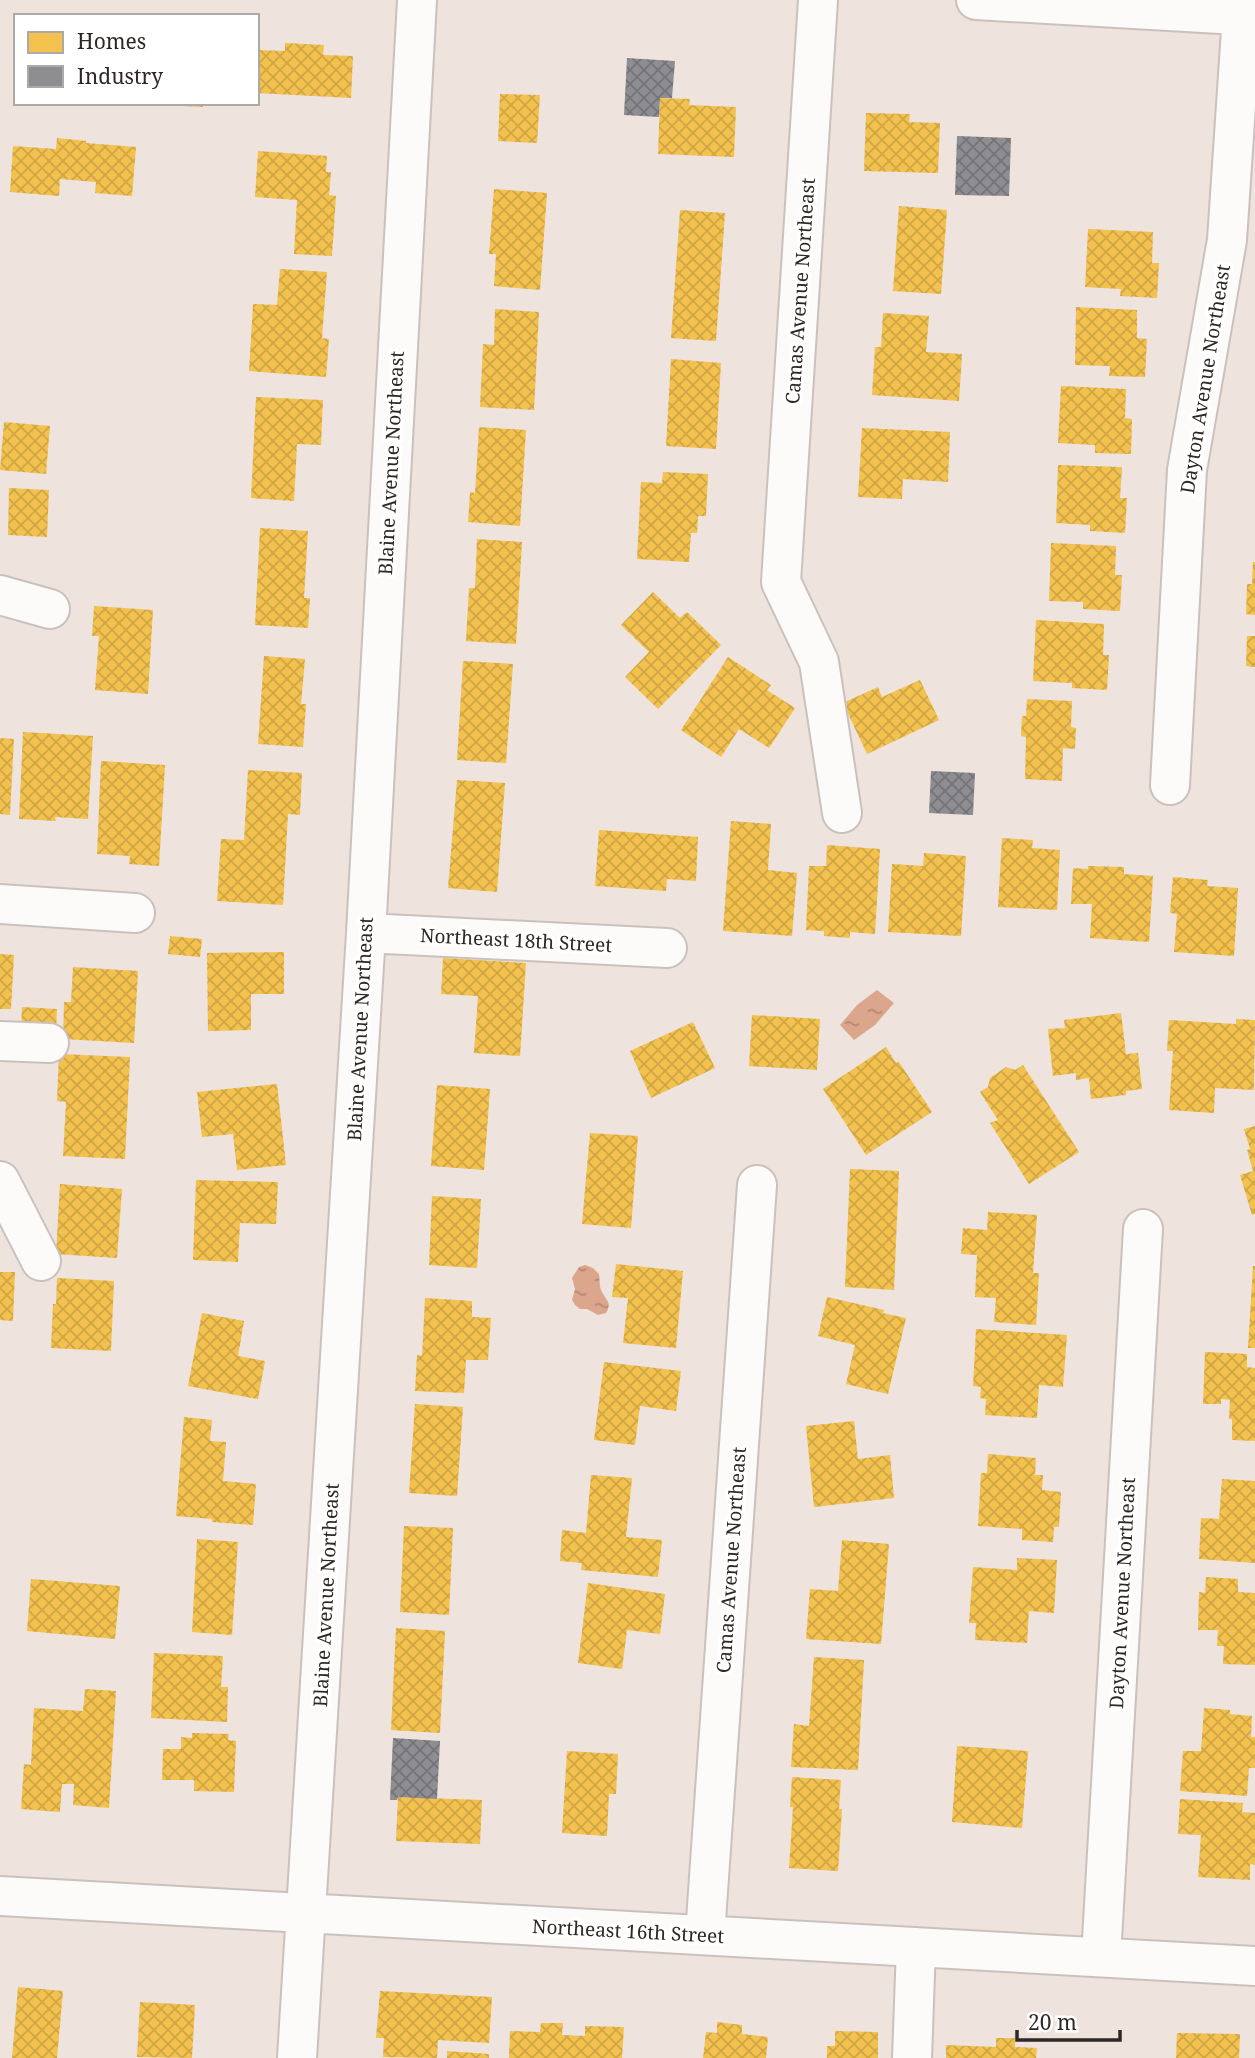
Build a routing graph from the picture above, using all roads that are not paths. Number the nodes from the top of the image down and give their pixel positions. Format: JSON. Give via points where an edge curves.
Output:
{"nodes":[{"id":1,"x":417,"y":0,"type":"edge"},
{"id":2,"x":818,"y":0,"type":"edge"},
{"id":3,"x":976,"y":0,"type":"edge"},
{"id":4,"x":1248,"y":15,"type":"edge"},
{"id":5,"x":0,"y":595,"type":"edge"},
{"id":6,"x":50,"y":608,"type":"dead end"},
{"id":7,"x":1170,"y":785,"type":"dead end"},
{"id":8,"x":842,"y":813,"type":"dead end"},
{"id":9,"x":0,"y":904,"type":"edge"},
{"id":10,"x":135,"y":913,"type":"dead end"},
{"id":11,"x":366,"y":933,"type":"junction"},
{"id":12,"x":667,"y":948,"type":"dead end"},
{"id":13,"x":0,"y":1041,"type":"edge"},
{"id":14,"x":49,"y":1044,"type":"dead end"},
{"id":15,"x":0,"y":1181,"type":"edge"},
{"id":16,"x":757,"y":1185,"type":"dead end"},
{"id":17,"x":1143,"y":1229,"type":"dead end"},
{"id":18,"x":41,"y":1261,"type":"dead end"},
{"id":19,"x":0,"y":1896,"type":"edge"},
{"id":20,"x":307,"y":1913,"type":"junction"},
{"id":21,"x":705,"y":1935,"type":"junction"},
{"id":22,"x":916,"y":1947,"type":"junction"},
{"id":23,"x":1101,"y":1957,"type":"junction"},
{"id":24,"x":1255,"y":1966,"type":"edge"},
{"id":25,"x":298,"y":2058,"type":"edge"},
{"id":26,"x":912,"y":2058,"type":"edge"}],
"edges":[{"from":1,"to":11,"type":"street","name":"Blaine Avenue Northeast"},
{"from":2,"to":8,"type":"street","name":"Camas Avenue Northeast","via":[[781,582],[819,662]]},
{"from":3,"to":4,"type":"street"},
{"from":4,"to":7,"type":"street","name":"Dayton Avenue Northeast","via":[[1227,240],[1187,470]]},
{"from":5,"to":6,"type":"street"},
{"from":9,"to":10,"type":"street"},
{"from":11,"to":12,"type":"street","name":"Northeast 18th Street"},
{"from":11,"to":20,"type":"street","name":"Blaine Avenue Northeast"},
{"from":13,"to":14,"type":"street"},
{"from":15,"to":18,"type":"street"},
{"from":16,"to":21,"type":"street","name":"Camas Avenue Northeast"},
{"from":17,"to":23,"type":"street","name":"Dayton Avenue Northeast"},
{"from":19,"to":20,"type":"street","name":"Northeast 16th Street"},
{"from":20,"to":21,"type":"street","name":"Northeast 16th Street"},
{"from":20,"to":25,"type":"street","name":"Blaine Avenue Northeast"},
{"from":21,"to":22,"type":"street","name":"Northeast 16th Street"},
{"from":22,"to":23,"type":"street","name":"Northeast 16th Street"},
{"from":22,"to":26,"type":"street"},
{"from":23,"to":24,"type":"street","name":"Northeast 16th Street"}]}
